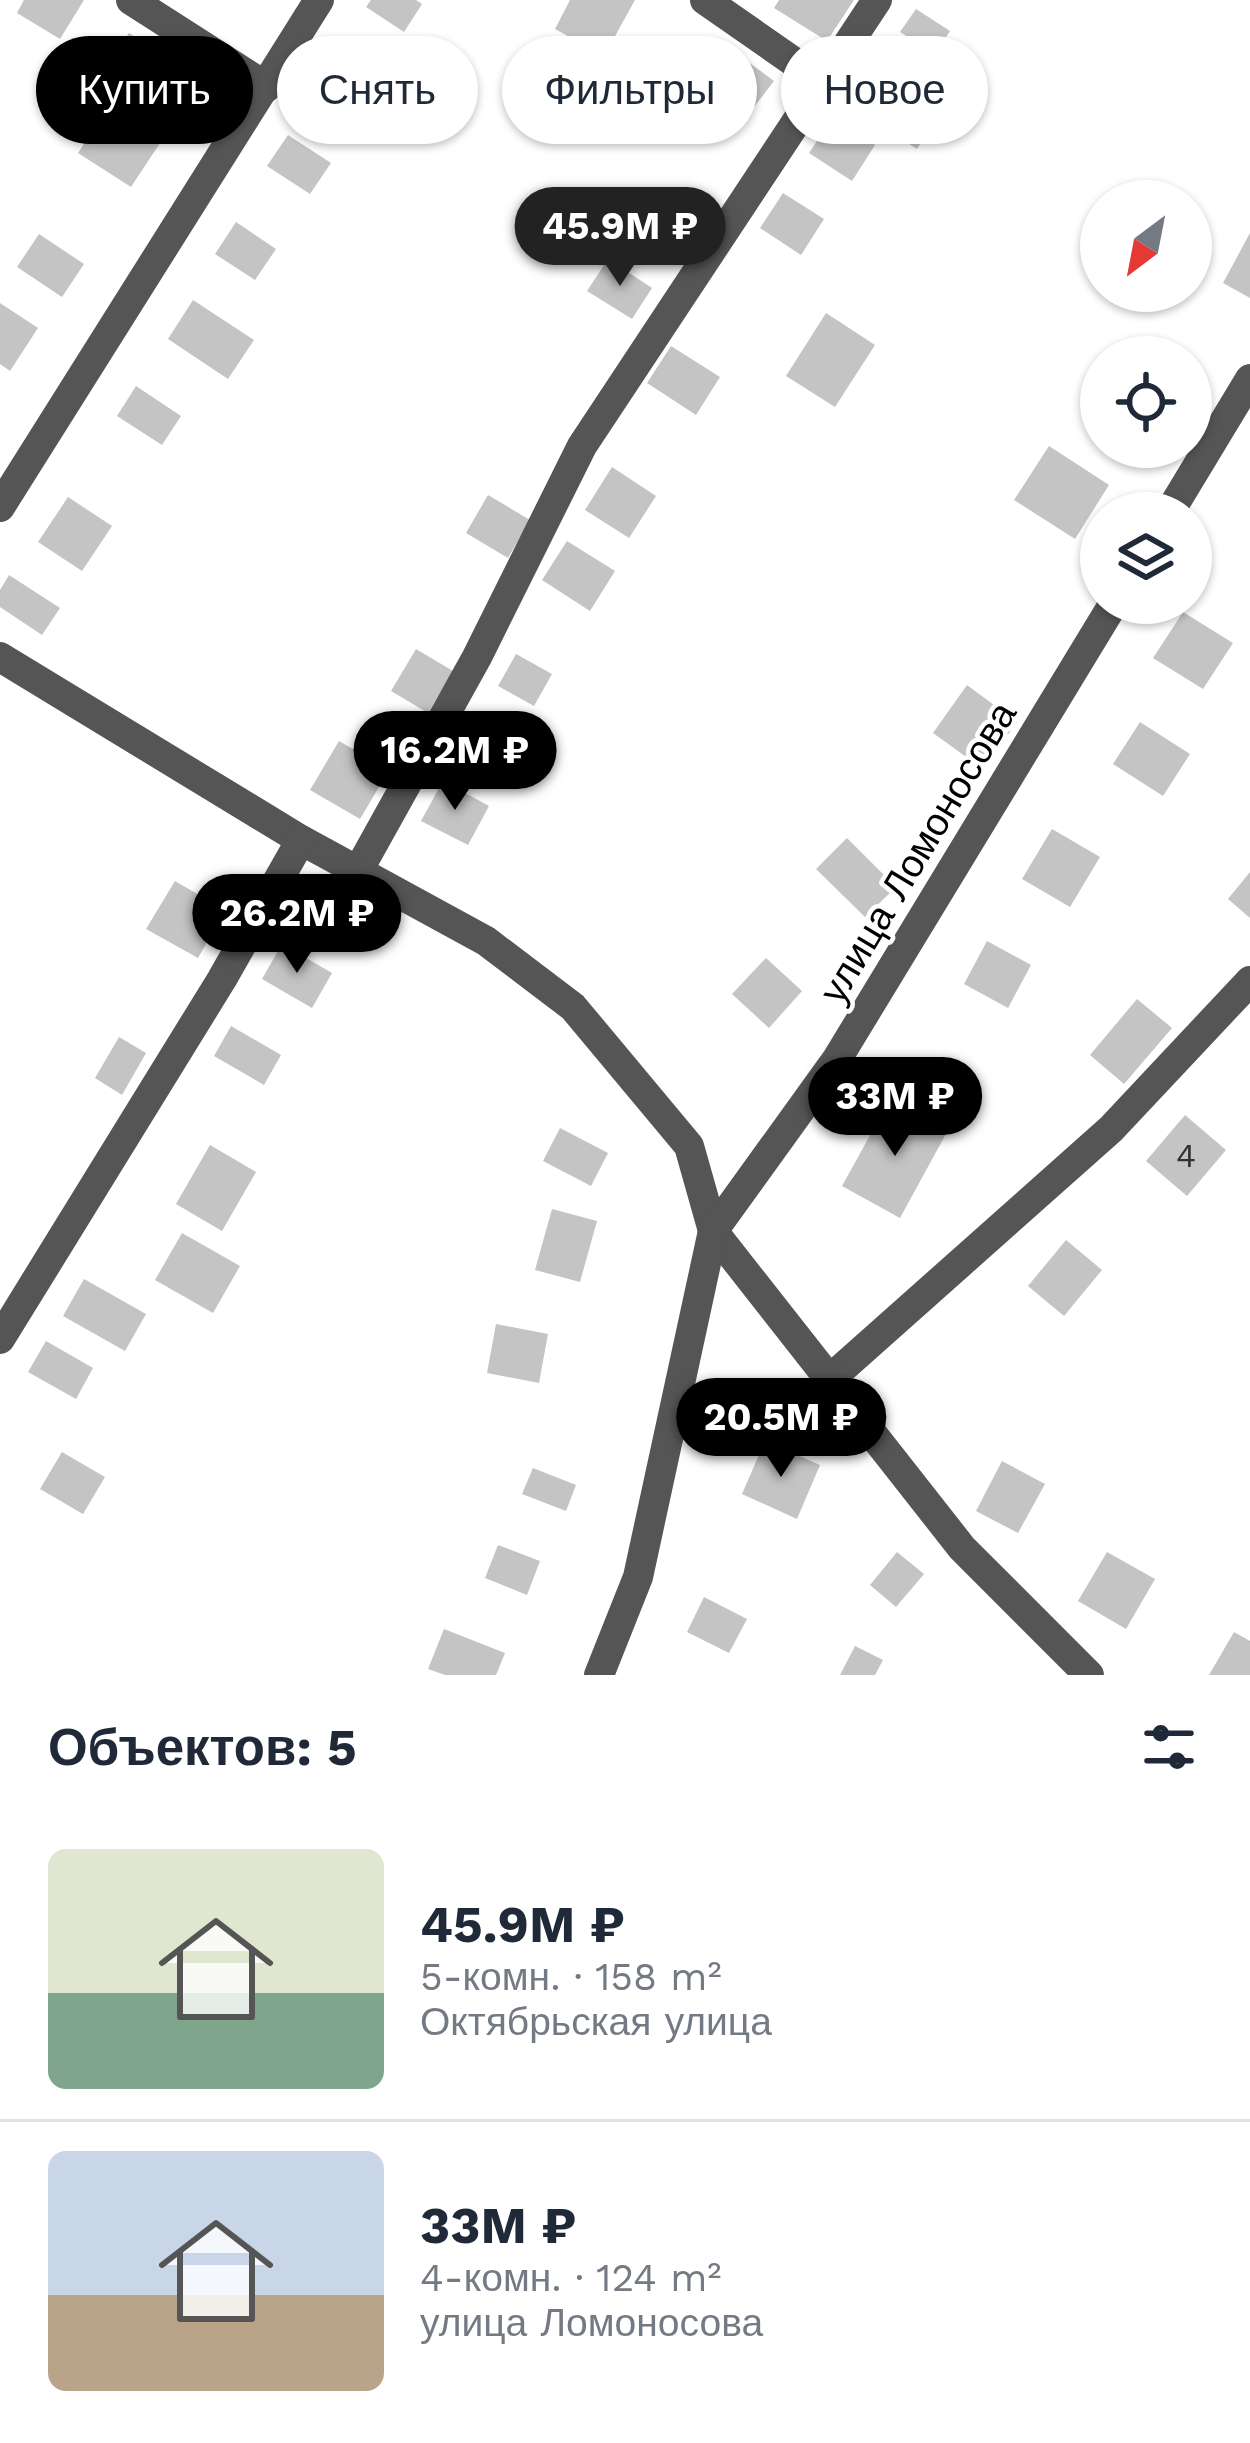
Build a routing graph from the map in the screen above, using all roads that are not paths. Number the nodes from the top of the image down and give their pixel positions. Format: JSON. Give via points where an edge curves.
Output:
{"nodes":[{"id":1,"x":131,"y":0,"type":"edge"},
{"id":2,"x":319,"y":0,"type":"edge"},
{"id":3,"x":705,"y":0,"type":"edge"},
{"id":4,"x":877,"y":0,"type":"edge"},
{"id":5,"x":851,"y":36,"type":"edge"},
{"id":6,"x":781,"y":53,"type":"edge"},
{"id":7,"x":267,"y":87,"type":"junction"},
{"id":8,"x":781,"y":140,"type":"edge"},
{"id":9,"x":1250,"y":379,"type":"edge"},
{"id":10,"x":1181,"y":492,"type":"edge"},
{"id":11,"x":0,"y":507,"type":"edge"},
{"id":12,"x":1101,"y":624,"type":"edge"},
{"id":13,"x":0,"y":657,"type":"edge"},
{"id":14,"x":301,"y":840,"type":"junction"},
{"id":15,"x":358,"y":871,"type":"junction"},
{"id":16,"x":1250,"y":981,"type":"edge"},
{"id":17,"x":713,"y":1231,"type":"junction"},
{"id":18,"x":0,"y":1340,"type":"edge"},
{"id":19,"x":830,"y":1379,"type":"junction"},
{"id":20,"x":599,"y":1675,"type":"edge"},
{"id":21,"x":1089,"y":1675,"type":"edge"}],
"edges":[{"from":1,"to":7,"type":"street"},
{"from":2,"to":7,"type":"street"},
{"from":3,"to":6,"type":"street"},
{"from":4,"to":5,"type":"street"},
{"from":7,"to":11,"type":"street"},
{"from":8,"to":15,"type":"street","via":[[582,446]]},
{"from":9,"to":10,"type":"street"},
{"from":12,"to":17,"type":"street","name":"улица Ломоносова","via":[[837,1059]]},
{"from":13,"to":14,"type":"street"},
{"from":14,"to":15,"type":"street"},
{"from":14,"to":18,"type":"street"},
{"from":15,"to":17,"type":"street","via":[[486,941],[573,1007],[689,1146]]},
{"from":16,"to":19,"type":"street","via":[[1111,1129]]},
{"from":17,"to":19,"type":"street"},
{"from":17,"to":20,"type":"street","name":"улица Ломоносова","via":[[638,1577]]},
{"from":19,"to":21,"type":"street","via":[[962,1548]]}]}
